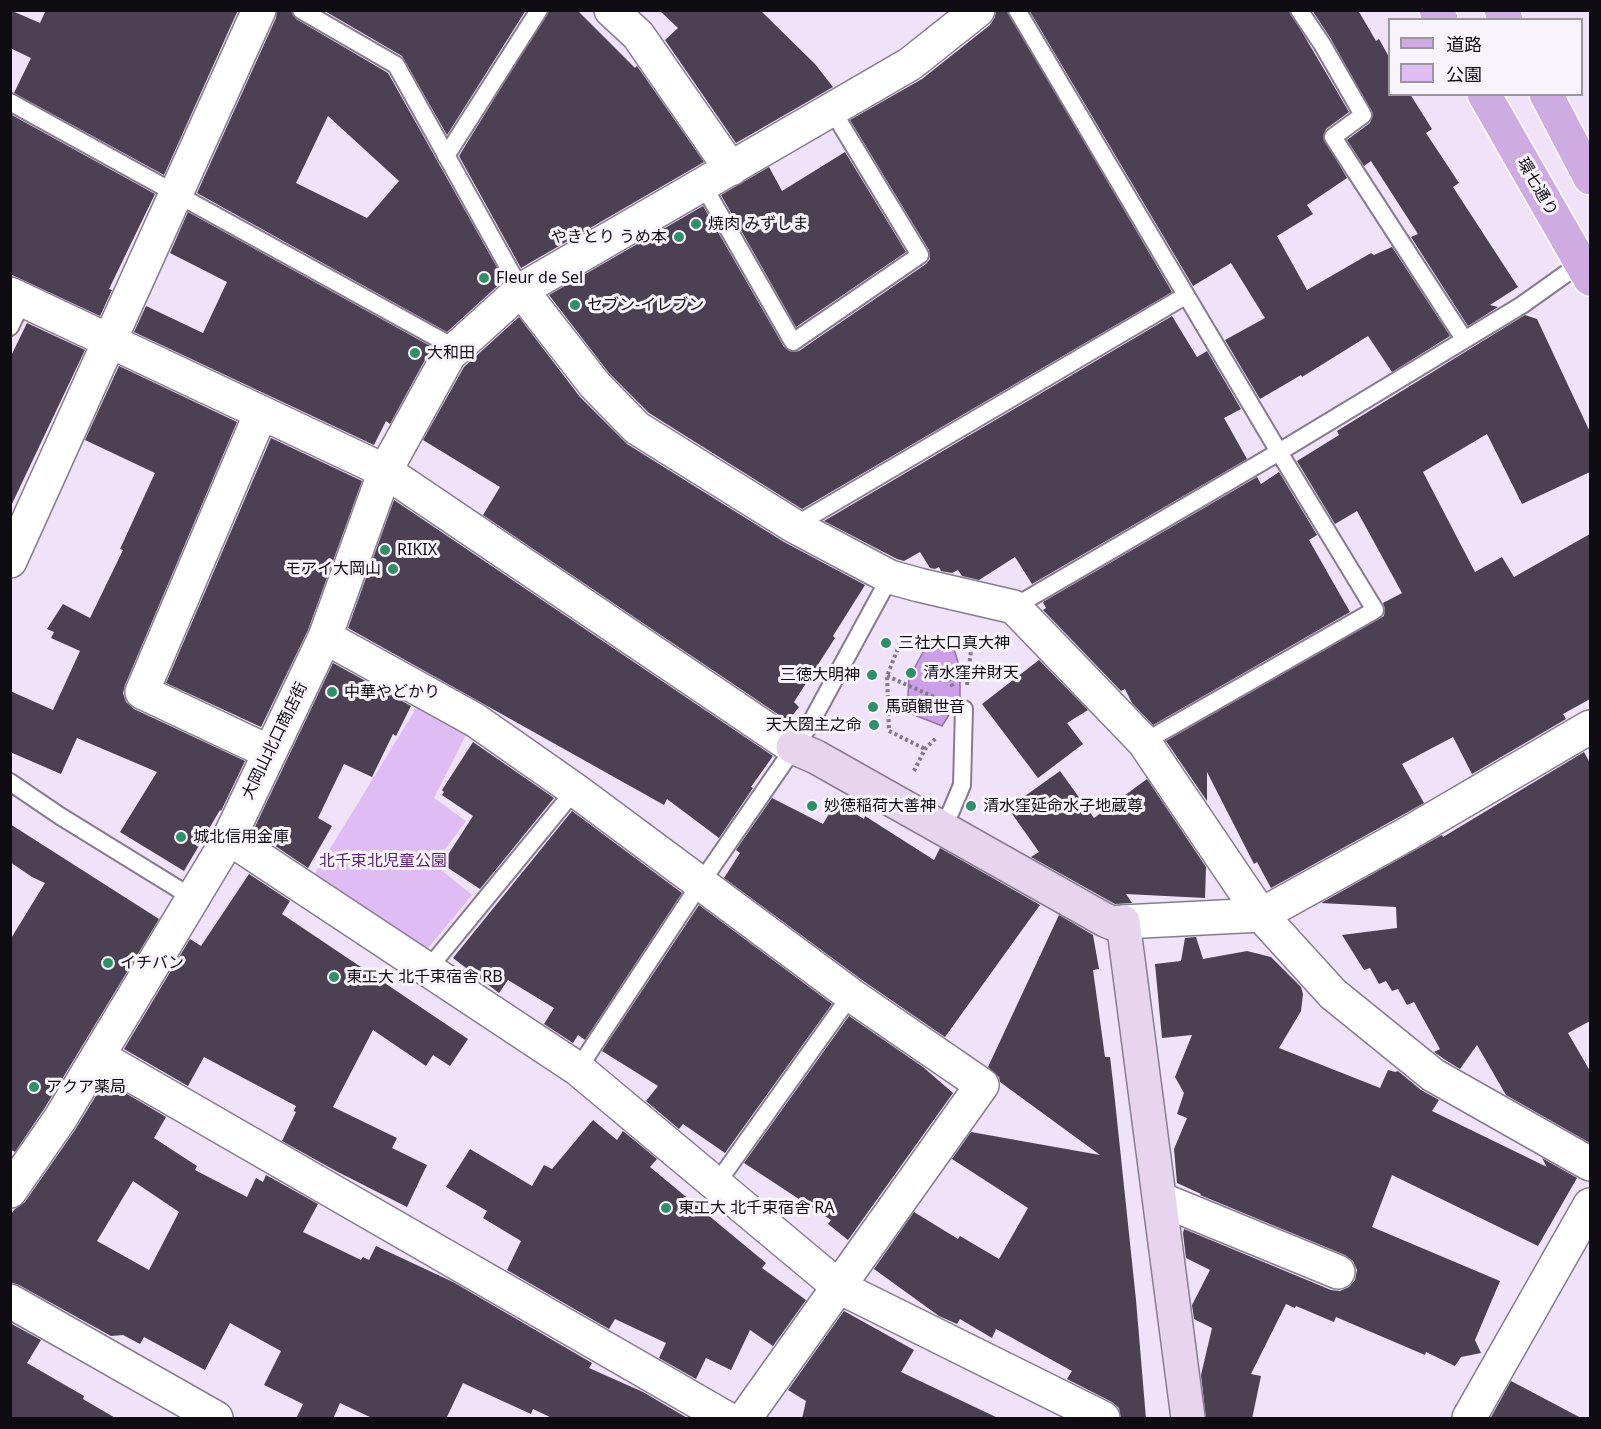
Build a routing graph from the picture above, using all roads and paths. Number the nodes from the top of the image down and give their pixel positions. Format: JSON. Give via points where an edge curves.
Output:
{"nodes":[{"id":1,"x":259,"y":10,"type":"edge"},
{"id":2,"x":301,"y":10,"type":"edge"},
{"id":3,"x":539,"y":10,"type":"edge"},
{"id":4,"x":611,"y":10,"type":"edge"},
{"id":5,"x":978,"y":10,"type":"edge"},
{"id":6,"x":1017,"y":10,"type":"edge"},
{"id":7,"x":1299,"y":10,"type":"edge"},
{"id":8,"x":1485,"y":96,"type":"edge"},
{"id":9,"x":1547,"y":96,"type":"edge"},
{"id":10,"x":10,"y":102,"type":"edge"},
{"id":11,"x":832,"y":110,"type":"junction"},
{"id":12,"x":446,"y":156,"type":"junction"},
{"id":13,"x":731,"y":169,"type":"junction"},
{"id":14,"x":1590,"y":178,"type":"edge"},
{"id":15,"x":703,"y":185,"type":"junction"},
{"id":16,"x":177,"y":194,"type":"junction"},
{"id":17,"x":1586,"y":271,"type":"edge"},
{"id":18,"x":521,"y":290,"type":"junction"},
{"id":19,"x":1185,"y":296,"type":"junction"},
{"id":20,"x":15,"y":307,"type":"edge"},
{"id":21,"x":1464,"y":339,"type":"junction"},
{"id":22,"x":110,"y":341,"type":"junction"},
{"id":23,"x":457,"y":349,"type":"junction"},
{"id":24,"x":261,"y":413,"type":"junction"},
{"id":25,"x":1279,"y":452,"type":"junction"},
{"id":26,"x":385,"y":471,"type":"junction"},
{"id":27,"x":794,"y":526,"type":"junction"},
{"id":28,"x":10,"y":561,"type":"edge"},
{"id":29,"x":890,"y":577,"type":"junction"},
{"id":30,"x":1014,"y":607,"type":"junction"},
{"id":31,"x":325,"y":638,"type":"junction"},
{"id":32,"x":902,"y":638,"type":"dead end"},
{"id":33,"x":886,"y":676,"type":"junction"},
{"id":34,"x":947,"y":702,"type":"dead end"},
{"id":35,"x":964,"y":709,"type":"dead end"},
{"id":36,"x":1590,"y":728,"type":"edge"},
{"id":37,"x":1144,"y":742,"type":"junction"},
{"id":38,"x":793,"y":747,"type":"junction"},
{"id":39,"x":925,"y":749,"type":"dead end"},
{"id":40,"x":269,"y":752,"type":"junction"},
{"id":41,"x":10,"y":782,"type":"edge"},
{"id":42,"x":575,"y":790,"type":"junction"},
{"id":43,"x":943,"y":830,"type":"junction"},
{"id":44,"x":229,"y":837,"type":"junction"},
{"id":45,"x":700,"y":884,"type":"junction"},
{"id":46,"x":193,"y":898,"type":"junction"},
{"id":47,"x":1262,"y":915,"type":"junction"},
{"id":48,"x":1123,"y":922,"type":"junction"},
{"id":49,"x":428,"y":969,"type":"junction"},
{"id":50,"x":851,"y":995,"type":"junction"},
{"id":51,"x":98,"y":1056,"type":"junction"},
{"id":52,"x":578,"y":1069,"type":"junction"},
{"id":53,"x":1590,"y":1164,"type":"edge"},
{"id":54,"x":14,"y":1178,"type":"edge"},
{"id":55,"x":717,"y":1183,"type":"junction"},
{"id":56,"x":1160,"y":1199,"type":"junction"},
{"id":57,"x":1590,"y":1205,"type":"edge"},
{"id":58,"x":1338,"y":1272,"type":"dead end"},
{"id":59,"x":839,"y":1287,"type":"junction"},
{"id":60,"x":10,"y":1301,"type":"edge"},
{"id":61,"x":216,"y":1419,"type":"edge"},
{"id":62,"x":726,"y":1419,"type":"edge"},
{"id":63,"x":745,"y":1419,"type":"edge"},
{"id":64,"x":1103,"y":1419,"type":"edge"},
{"id":65,"x":1188,"y":1419,"type":"edge"},
{"id":66,"x":1468,"y":1419,"type":"edge"}],
"edges":[{"from":1,"to":16,"type":"street"},
{"from":2,"to":12,"type":"lane","via":[[396,65]]},
{"from":3,"to":12,"type":"lane"},
{"from":4,"to":13,"type":"street","via":[[638,35]]},
{"from":5,"to":11,"type":"street","name":"大岡山北口商店街","via":[[910,64]]},
{"from":6,"to":19,"type":"lane"},
{"from":7,"to":21,"type":"lane","via":[[1363,115],[1333,137]]},
{"from":8,"to":17,"type":"main road","name":"環七通り"},
{"from":9,"to":14,"type":"main road"},
{"from":10,"to":16,"type":"lane"},
{"from":11,"to":13,"type":"street","name":"大岡山北口商店街"},
{"from":11,"to":15,"type":"lane","via":[[920,255],[793,342]]},
{"from":12,"to":18,"type":"lane"},
{"from":13,"to":15,"type":"street","name":"大岡山北口商店街"},
{"from":15,"to":18,"type":"street","name":"大岡山北口商店街"},
{"from":16,"to":22,"type":"street"},
{"from":16,"to":23,"type":"lane"},
{"from":17,"to":21,"type":"lane"},
{"from":18,"to":23,"type":"street","name":"大岡山北口商店街"},
{"from":18,"to":27,"type":"street","via":[[595,385],[637,428]]},
{"from":19,"to":25,"type":"lane"},
{"from":19,"to":27,"type":"lane"},
{"from":20,"to":22,"type":"street"},
{"from":21,"to":25,"type":"lane"},
{"from":22,"to":24,"type":"street"},
{"from":22,"to":28,"type":"street"},
{"from":23,"to":26,"type":"street","name":"大岡山北口商店街","via":[[449,356]]},
{"from":24,"to":26,"type":"street"},
{"from":24,"to":40,"type":"street","via":[[142,692]]},
{"from":25,"to":30,"type":"lane"},
{"from":25,"to":37,"type":"lane","via":[[1375,610]]},
{"from":26,"to":31,"type":"street","name":"大岡山北口商店街"},
{"from":26,"to":38,"type":"street"},
{"from":27,"to":29,"type":"street"},
{"from":29,"to":30,"type":"street"},
{"from":29,"to":38,"type":"lane","via":[[809,726]]},
{"from":30,"to":37,"type":"street"},
{"from":31,"to":40,"type":"street","name":"大岡山北口商店街"},
{"from":31,"to":42,"type":"street","via":[[475,720]]},
{"from":32,"to":33,"type":"path"},
{"from":33,"to":34,"type":"path"},
{"from":33,"to":39,"type":"path","via":[[889,731]]},
{"from":35,"to":43,"type":"lane","via":[[962,785]]},
{"from":36,"to":47,"type":"street"},
{"from":37,"to":47,"type":"street"},
{"from":38,"to":43,"type":"street"},
{"from":38,"to":45,"type":"lane"},
{"from":40,"to":44,"type":"street","name":"大岡山北口商店街"},
{"from":41,"to":46,"type":"lane"},
{"from":42,"to":45,"type":"street"},
{"from":42,"to":49,"type":"lane"},
{"from":43,"to":48,"type":"street","via":[[1106,920]]},
{"from":44,"to":46,"type":"street","name":"大岡山北口商店街"},
{"from":44,"to":49,"type":"street"},
{"from":45,"to":50,"type":"street"},
{"from":45,"to":52,"type":"lane"},
{"from":46,"to":51,"type":"street","name":"大岡山北口商店街"},
{"from":47,"to":48,"type":"street"},
{"from":47,"to":53,"type":"street","via":[[1333,994],[1432,1075]]},
{"from":48,"to":56,"type":"street"},
{"from":49,"to":52,"type":"street"},
{"from":50,"to":55,"type":"lane"},
{"from":50,"to":59,"type":"street","via":[[982,1085]]},
{"from":51,"to":54,"type":"street","name":"大岡山北口商店街","via":[[60,1119]]},
{"from":51,"to":62,"type":"street"},
{"from":52,"to":55,"type":"street"},
{"from":55,"to":59,"type":"street"},
{"from":56,"to":58,"type":"street"},
{"from":56,"to":65,"type":"street"},
{"from":57,"to":66,"type":"street"},
{"from":59,"to":63,"type":"street"},
{"from":59,"to":64,"type":"street"},
{"from":60,"to":61,"type":"street"}]}
